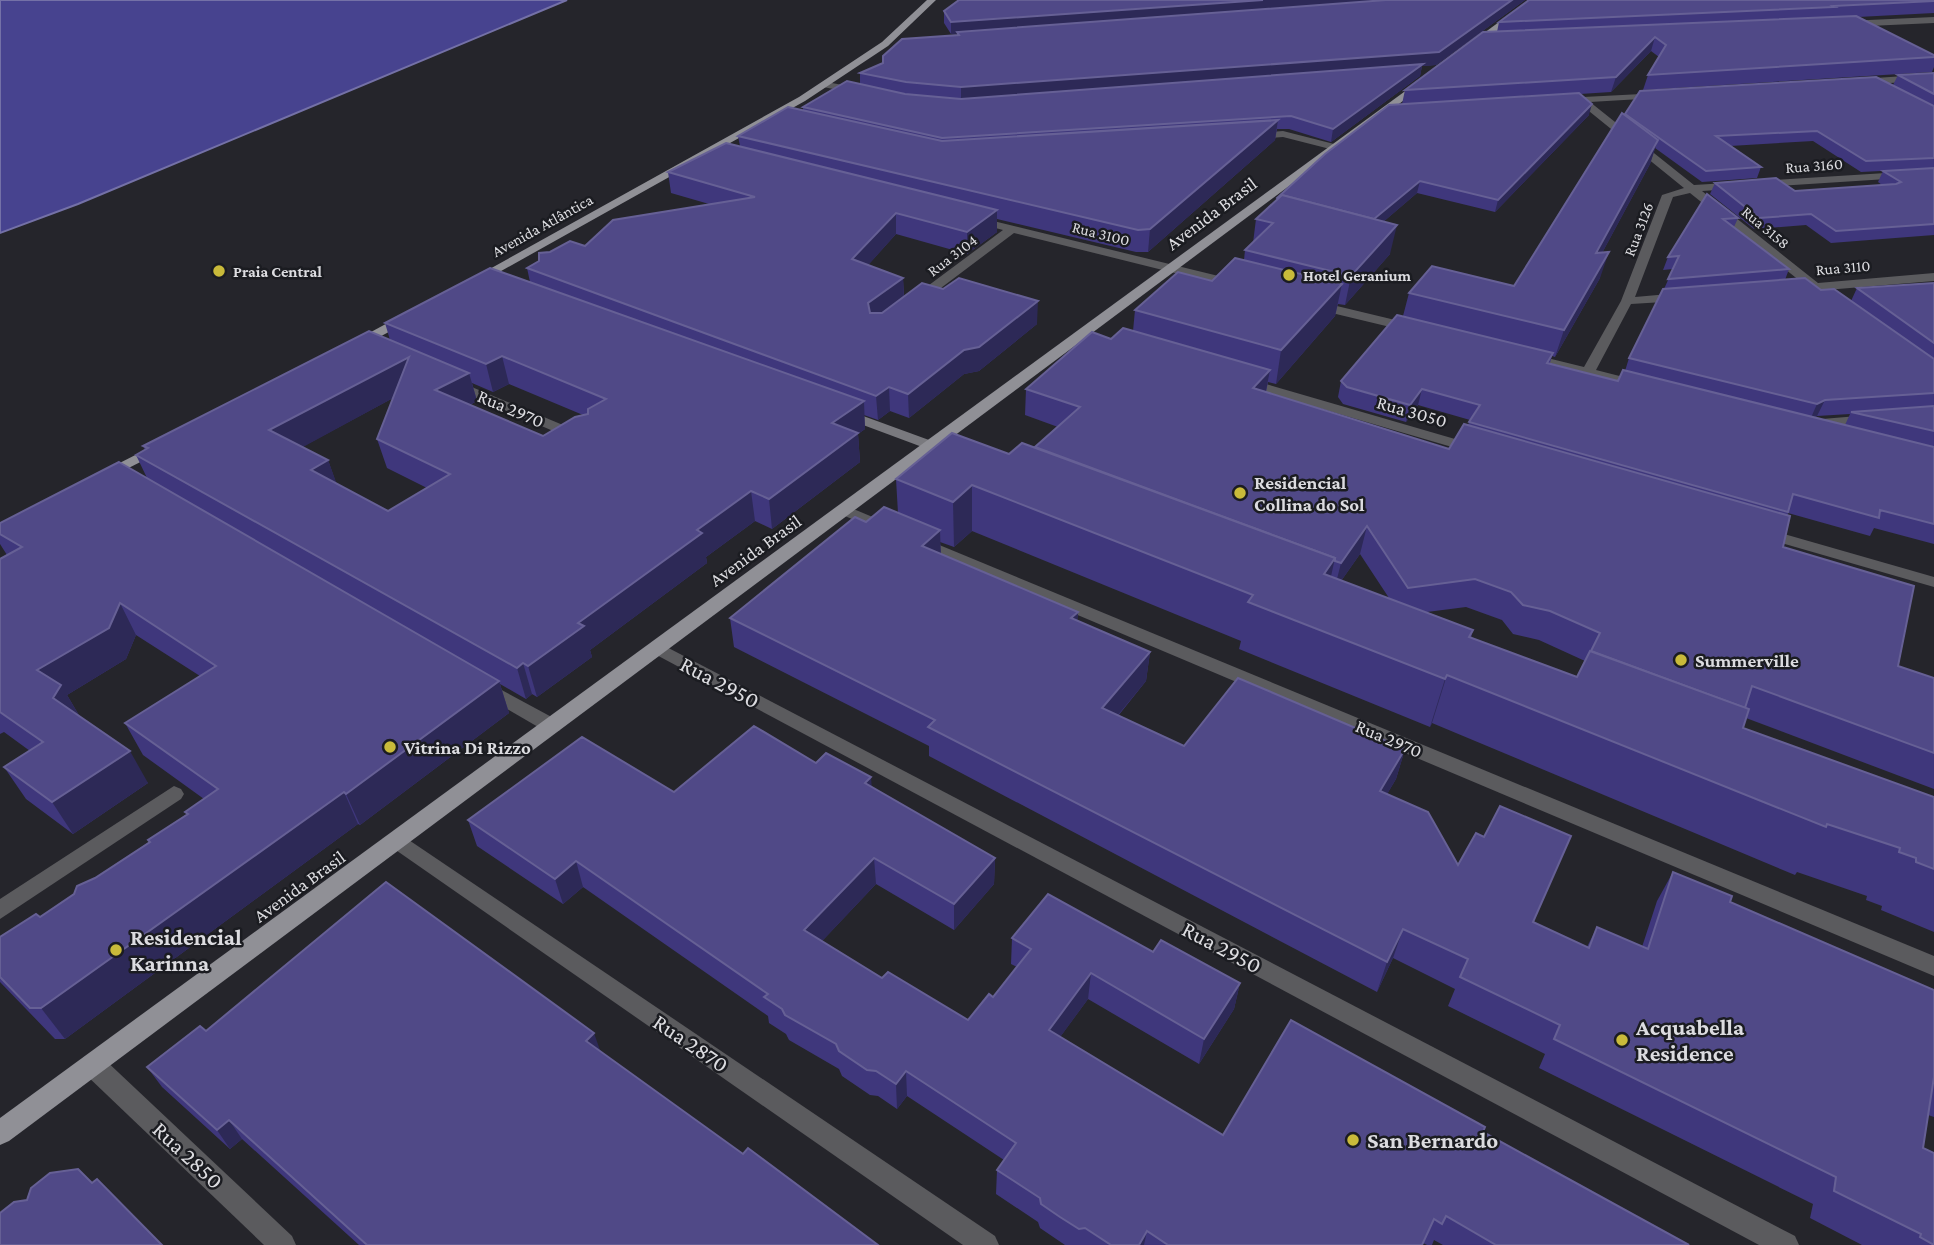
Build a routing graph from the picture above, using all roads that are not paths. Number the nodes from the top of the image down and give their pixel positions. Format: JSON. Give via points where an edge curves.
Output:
{"nodes":[{"id":1,"x":932,"y":0,"type":"edge"},
{"id":2,"x":1534,"y":0,"type":"edge"},
{"id":3,"x":1934,"y":20,"type":"edge"},
{"id":4,"x":1837,"y":24,"type":"edge"},
{"id":5,"x":885,"y":44,"type":"junction"},
{"id":6,"x":898,"y":44,"type":"edge"},
{"id":7,"x":1459,"y":56,"type":"edge"},
{"id":8,"x":1432,"y":71,"type":"joint"},
{"id":9,"x":1412,"y":72,"type":"edge"},
{"id":10,"x":1934,"y":78,"type":"edge"},
{"id":11,"x":1874,"y":81,"type":"junction"},
{"id":12,"x":1846,"y":82,"type":"edge"},
{"id":13,"x":826,"y":85,"type":"junction"},
{"id":14,"x":868,"y":93,"type":"edge"},
{"id":15,"x":1665,"y":94,"type":"edge"},
{"id":16,"x":1898,"y":94,"type":"edge"},
{"id":17,"x":1581,"y":100,"type":"junction"},
{"id":18,"x":1555,"y":101,"type":"edge"},
{"id":19,"x":1410,"y":110,"type":"edge"},
{"id":20,"x":1384,"y":111,"type":"junction"},
{"id":21,"x":771,"y":118,"type":"junction"},
{"id":22,"x":793,"y":122,"type":"edge"},
{"id":23,"x":1242,"y":137,"type":"edge"},
{"id":24,"x":1334,"y":147,"type":"junction"},
{"id":25,"x":708,"y":154,"type":"junction"},
{"id":26,"x":724,"y":158,"type":"edge"},
{"id":27,"x":1934,"y":173,"type":"edge"},
{"id":28,"x":1695,"y":188,"type":"junction"},
{"id":29,"x":960,"y":216,"type":"edge"},
{"id":30,"x":1012,"y":229,"type":"junction"},
{"id":31,"x":1171,"y":268,"type":"junction"},
{"id":32,"x":1934,"y":277,"type":"edge"},
{"id":33,"x":480,"y":278,"type":"junction"},
{"id":34,"x":494,"y":284,"type":"edge"},
{"id":35,"x":1815,"y":287,"type":"junction"},
{"id":36,"x":1256,"y":289,"type":"edge"},
{"id":37,"x":1788,"y":289,"type":"edge"},
{"id":38,"x":458,"y":290,"type":"edge"},
{"id":39,"x":1694,"y":296,"type":"edge"},
{"id":40,"x":1296,"y":299,"type":"edge"},
{"id":41,"x":1627,"y":301,"type":"junction"},
{"id":42,"x":1836,"y":303,"type":"edge"},
{"id":43,"x":908,"y":307,"type":"edge"},
{"id":44,"x":414,"y":313,"type":"edge"},
{"id":45,"x":1429,"y":332,"type":"edge"},
{"id":46,"x":358,"y":346,"type":"edge"},
{"id":47,"x":1508,"y":352,"type":"edge"},
{"id":48,"x":1588,"y":372,"type":"junction"},
{"id":49,"x":1228,"y":377,"type":"edge"},
{"id":50,"x":447,"y":380,"type":"edge"},
{"id":51,"x":1654,"y":388,"type":"edge"},
{"id":52,"x":828,"y":407,"type":"edge"},
{"id":53,"x":1888,"y":418,"type":"edge"},
{"id":54,"x":1854,"y":438,"type":"edge"},
{"id":55,"x":586,"y":440,"type":"edge"},
{"id":56,"x":171,"y":441,"type":"edge"},
{"id":57,"x":932,"y":446,"type":"junction"},
{"id":58,"x":1494,"y":455,"type":"edge"},
{"id":59,"x":965,"y":458,"type":"edge"},
{"id":60,"x":113,"y":471,"type":"junction"},
{"id":61,"x":90,"y":482,"type":"edge"},
{"id":62,"x":137,"y":485,"type":"edge"},
{"id":63,"x":844,"y":510,"type":"junction"},
{"id":64,"x":1747,"y":528,"type":"edge"},
{"id":65,"x":1934,"y":582,"type":"edge"},
{"id":66,"x":657,"y":648,"type":"junction"},
{"id":67,"x":470,"y":679,"type":"edge"},
{"id":68,"x":552,"y":726,"type":"junction"},
{"id":69,"x":174,"y":794,"type":"edge"},
{"id":70,"x":397,"y":840,"type":"junction"},
{"id":71,"x":0,"y":910,"type":"edge"},
{"id":72,"x":1934,"y":967,"type":"edge"},
{"id":73,"x":93,"y":1065,"type":"junction"},
{"id":74,"x":0,"y":1133,"type":"edge"},
{"id":75,"x":283,"y":1245,"type":"edge"},
{"id":76,"x":986,"y":1245,"type":"edge"},
{"id":77,"x":1787,"y":1245,"type":"edge"}],
"edges":[{"from":1,"to":5,"type":"main road","name":"Avenida Atlântica"},
{"from":2,"to":7,"type":"main road","via":[[1485,41]]},
{"from":3,"to":4,"type":"street"},
{"from":5,"to":6,"type":"main road"},
{"from":5,"to":13,"type":"main road","name":"Avenida Atlântica"},
{"from":8,"to":9,"type":"street"},
{"from":8,"to":20,"type":"main road","name":"Avenida Brasil"},
{"from":10,"to":11,"type":"street"},
{"from":11,"to":12,"type":"street"},
{"from":11,"to":16,"type":"street"},
{"from":13,"to":14,"type":"street"},
{"from":13,"to":21,"type":"main road","name":"Avenida Atlântica"},
{"from":15,"to":17,"type":"street"},
{"from":17,"to":18,"type":"street"},
{"from":17,"to":28,"type":"street","name":"Rua 3158"},
{"from":19,"to":20,"type":"street"},
{"from":20,"to":24,"type":"main road","name":"Avenida Brasil"},
{"from":21,"to":22,"type":"street"},
{"from":21,"to":25,"type":"main road","name":"Avenida Atlântica"},
{"from":23,"to":24,"type":"street","via":[[1283,134]]},
{"from":24,"to":31,"type":"main road","name":"Avenida Brasil","via":[[1256,212]]},
{"from":25,"to":26,"type":"street"},
{"from":25,"to":33,"type":"main road","name":"Avenida Atlântica"},
{"from":27,"to":28,"type":"street","name":"Rua 3160"},
{"from":28,"to":35,"type":"street","name":"Rua 3158"},
{"from":28,"to":41,"type":"street","name":"Rua 3126","via":[[1668,195]]},
{"from":29,"to":30,"type":"street","name":"Rua 3100"},
{"from":30,"to":31,"type":"street","name":"Rua 3100"},
{"from":30,"to":43,"type":"street","name":"Rua 3104"},
{"from":31,"to":36,"type":"street","name":"Rua 3100"},
{"from":31,"to":57,"type":"main road","name":"Avenida Brasil","via":[[1088,337]]},
{"from":32,"to":35,"type":"street","name":"Rua 3110"},
{"from":33,"to":34,"type":"main road"},
{"from":33,"to":38,"type":"main road","name":"Avenida Atlântica"},
{"from":35,"to":37,"type":"street","name":"Rua 3110"},
{"from":35,"to":42,"type":"street","name":"Rua 3158"},
{"from":39,"to":41,"type":"street"},
{"from":40,"to":45,"type":"street"},
{"from":41,"to":48,"type":"street"},
{"from":44,"to":46,"type":"main road"},
{"from":47,"to":48,"type":"street"},
{"from":48,"to":51,"type":"street"},
{"from":49,"to":58,"type":"street","name":"Rua 3050"},
{"from":50,"to":55,"type":"street","name":"Rua 2970"},
{"from":52,"to":57,"type":"main road"},
{"from":53,"to":54,"type":"street","via":[[1800,425]]},
{"from":56,"to":60,"type":"main road"},
{"from":57,"to":59,"type":"main road"},
{"from":57,"to":63,"type":"main road","name":"Avenida Brasil"},
{"from":60,"to":61,"type":"main road"},
{"from":60,"to":62,"type":"street"},
{"from":63,"to":66,"type":"main road","name":"Avenida Brasil"},
{"from":63,"to":72,"type":"street","name":"Rua 2970"},
{"from":64,"to":65,"type":"street"},
{"from":66,"to":68,"type":"main road","name":"Avenida Brasil"},
{"from":66,"to":77,"type":"street","name":"Rua 2950"},
{"from":67,"to":68,"type":"street"},
{"from":68,"to":70,"type":"main road","name":"Avenida Brasil"},
{"from":69,"to":71,"type":"street"},
{"from":70,"to":73,"type":"main road","name":"Avenida Brasil"},
{"from":70,"to":76,"type":"street","name":"Rua 2870"},
{"from":73,"to":74,"type":"main road","name":"Avenida Brasil"},
{"from":73,"to":75,"type":"street","name":"Rua 2850"}]}
